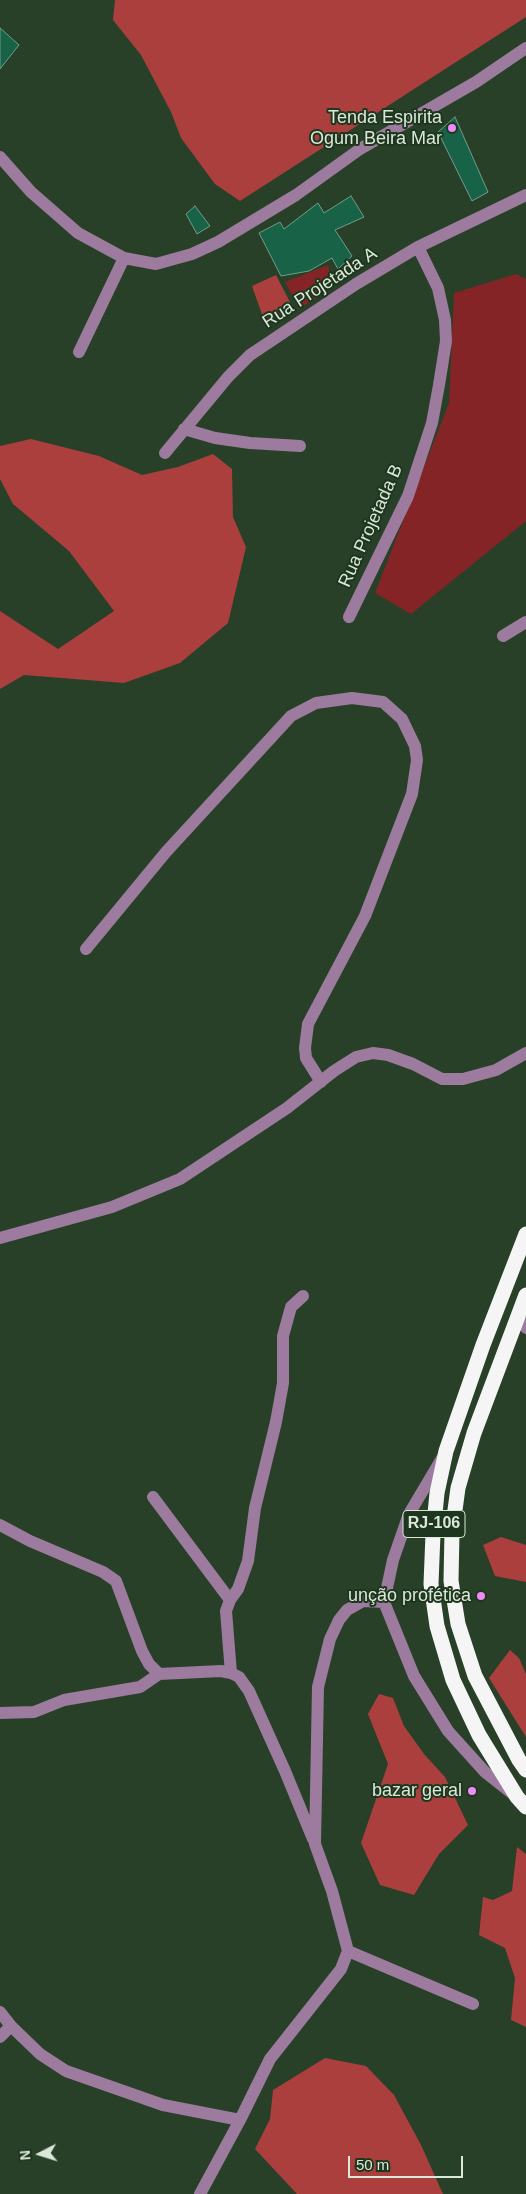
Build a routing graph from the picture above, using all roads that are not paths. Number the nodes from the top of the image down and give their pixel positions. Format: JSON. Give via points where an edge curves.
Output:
{"nodes":[{"id":1,"x":526,"y":48,"type":"edge"},
{"id":2,"x":0,"y":157,"type":"edge"},
{"id":3,"x":526,"y":195,"type":"edge"},
{"id":4,"x":418,"y":247,"type":"junction"},
{"id":5,"x":124,"y":258,"type":"junction"},
{"id":6,"x":79,"y":352,"type":"dead end"},
{"id":7,"x":184,"y":429,"type":"junction"},
{"id":8,"x":300,"y":446,"type":"dead end"},
{"id":9,"x":165,"y":452,"type":"dead end"},
{"id":10,"x":349,"y":617,"type":"dead end"},
{"id":11,"x":526,"y":622,"type":"edge"},
{"id":12,"x":503,"y":636,"type":"dead end"},
{"id":13,"x":86,"y":949,"type":"dead end"},
{"id":14,"x":526,"y":1053,"type":"edge"},
{"id":15,"x":320,"y":1082,"type":"junction"},
{"id":16,"x":526,"y":1234,"type":"edge"},
{"id":17,"x":0,"y":1238,"type":"edge"},
{"id":18,"x":526,"y":1295,"type":"edge"},
{"id":19,"x":303,"y":1296,"type":"dead end"},
{"id":20,"x":522,"y":1322,"type":"edge"},
{"id":21,"x":446,"y":1451,"type":"junction"},
{"id":22,"x":153,"y":1497,"type":"dead end"},
{"id":23,"x":0,"y":1525,"type":"edge"},
{"id":24,"x":230,"y":1600,"type":"junction"},
{"id":25,"x":384,"y":1602,"type":"junction"},
{"id":26,"x":232,"y":1673,"type":"junction"},
{"id":27,"x":159,"y":1674,"type":"junction"},
{"id":28,"x":0,"y":1712,"type":"edge"},
{"id":29,"x":526,"y":1770,"type":"edge"},
{"id":30,"x":522,"y":1802,"type":"edge"},
{"id":31,"x":314,"y":1844,"type":"junction"},
{"id":32,"x":348,"y":1951,"type":"junction"},
{"id":33,"x":473,"y":2004,"type":"dead end"},
{"id":34,"x":0,"y":2012,"type":"edge"},
{"id":35,"x":10,"y":2026,"type":"junction"},
{"id":36,"x":0,"y":2037,"type":"edge"},
{"id":37,"x":240,"y":2120,"type":"junction"},
{"id":38,"x":200,"y":2194,"type":"edge"}],
"edges":[{"from":1,"to":5,"type":"street","via":[[476,82],[360,149],[296,195],[218,242],[192,254],[156,264]]},
{"from":2,"to":5,"type":"street","via":[[31,192],[78,233]]},
{"from":3,"to":4,"type":"street","name":"Rua Projetada A"},
{"from":4,"to":7,"type":"street","name":"Rua Projetada A","via":[[250,356]]},
{"from":4,"to":10,"type":"street","name":"Rua Projetada B","via":[[438,288],[445,320],[446,341],[432,423],[408,496]]},
{"from":5,"to":6,"type":"street"},
{"from":7,"to":8,"type":"street","via":[[215,438]]},
{"from":7,"to":9,"type":"street","name":"Rua Projetada A"},
{"from":11,"to":12,"type":"street"},
{"from":13,"to":15,"type":"street","via":[[166,852],[291,716],[316,702],[352,698],[383,702],[402,719],[415,746],[412,794],[365,916],[308,1024],[306,1058]]},
{"from":14,"to":15,"type":"street","via":[[496,1070],[463,1079],[442,1078],[413,1064],[373,1052],[356,1057]]},
{"from":15,"to":17,"type":"street","via":[[287,1108],[180,1179],[112,1207]]},
{"from":16,"to":21,"type":"highway","number":"RJ-106"},
{"from":18,"to":20,"type":"highway","number":"RJ-106"},
{"from":19,"to":24,"type":"street","via":[[291,1307],[283,1336],[283,1382],[276,1422],[255,1508],[248,1561],[238,1589]]},
{"from":20,"to":29,"type":"highway","number":"RJ-106","via":[[474,1433],[458,1488],[452,1532],[451,1581],[458,1624],[475,1676]]},
{"from":21,"to":25,"type":"street","via":[[409,1514],[393,1560]]},
{"from":21,"to":30,"type":"highway","number":"RJ-106","via":[[437,1492],[433,1534],[432,1584],[438,1626],[453,1680],[479,1735]]},
{"from":22,"to":24,"type":"street"},
{"from":23,"to":27,"type":"street","via":[[116,1581],[142,1651]]},
{"from":24,"to":26,"type":"street","via":[[226,1611]]},
{"from":25,"to":30,"type":"street","via":[[414,1676],[448,1731],[485,1772]]},
{"from":25,"to":31,"type":"street","via":[[363,1602],[347,1610],[330,1640],[318,1687]]},
{"from":26,"to":27,"type":"street"},
{"from":26,"to":31,"type":"street","via":[[249,1691]]},
{"from":27,"to":28,"type":"street","via":[[140,1687],[64,1700],[34,1712]]},
{"from":31,"to":32,"type":"street","via":[[332,1891]]},
{"from":32,"to":33,"type":"street"},
{"from":32,"to":37,"type":"street","via":[[341,1969],[270,2060]]},
{"from":34,"to":35,"type":"street"},
{"from":35,"to":36,"type":"street"},
{"from":35,"to":37,"type":"street","via":[[40,2054],[66,2071],[163,2105]]},
{"from":37,"to":38,"type":"street"}]}
